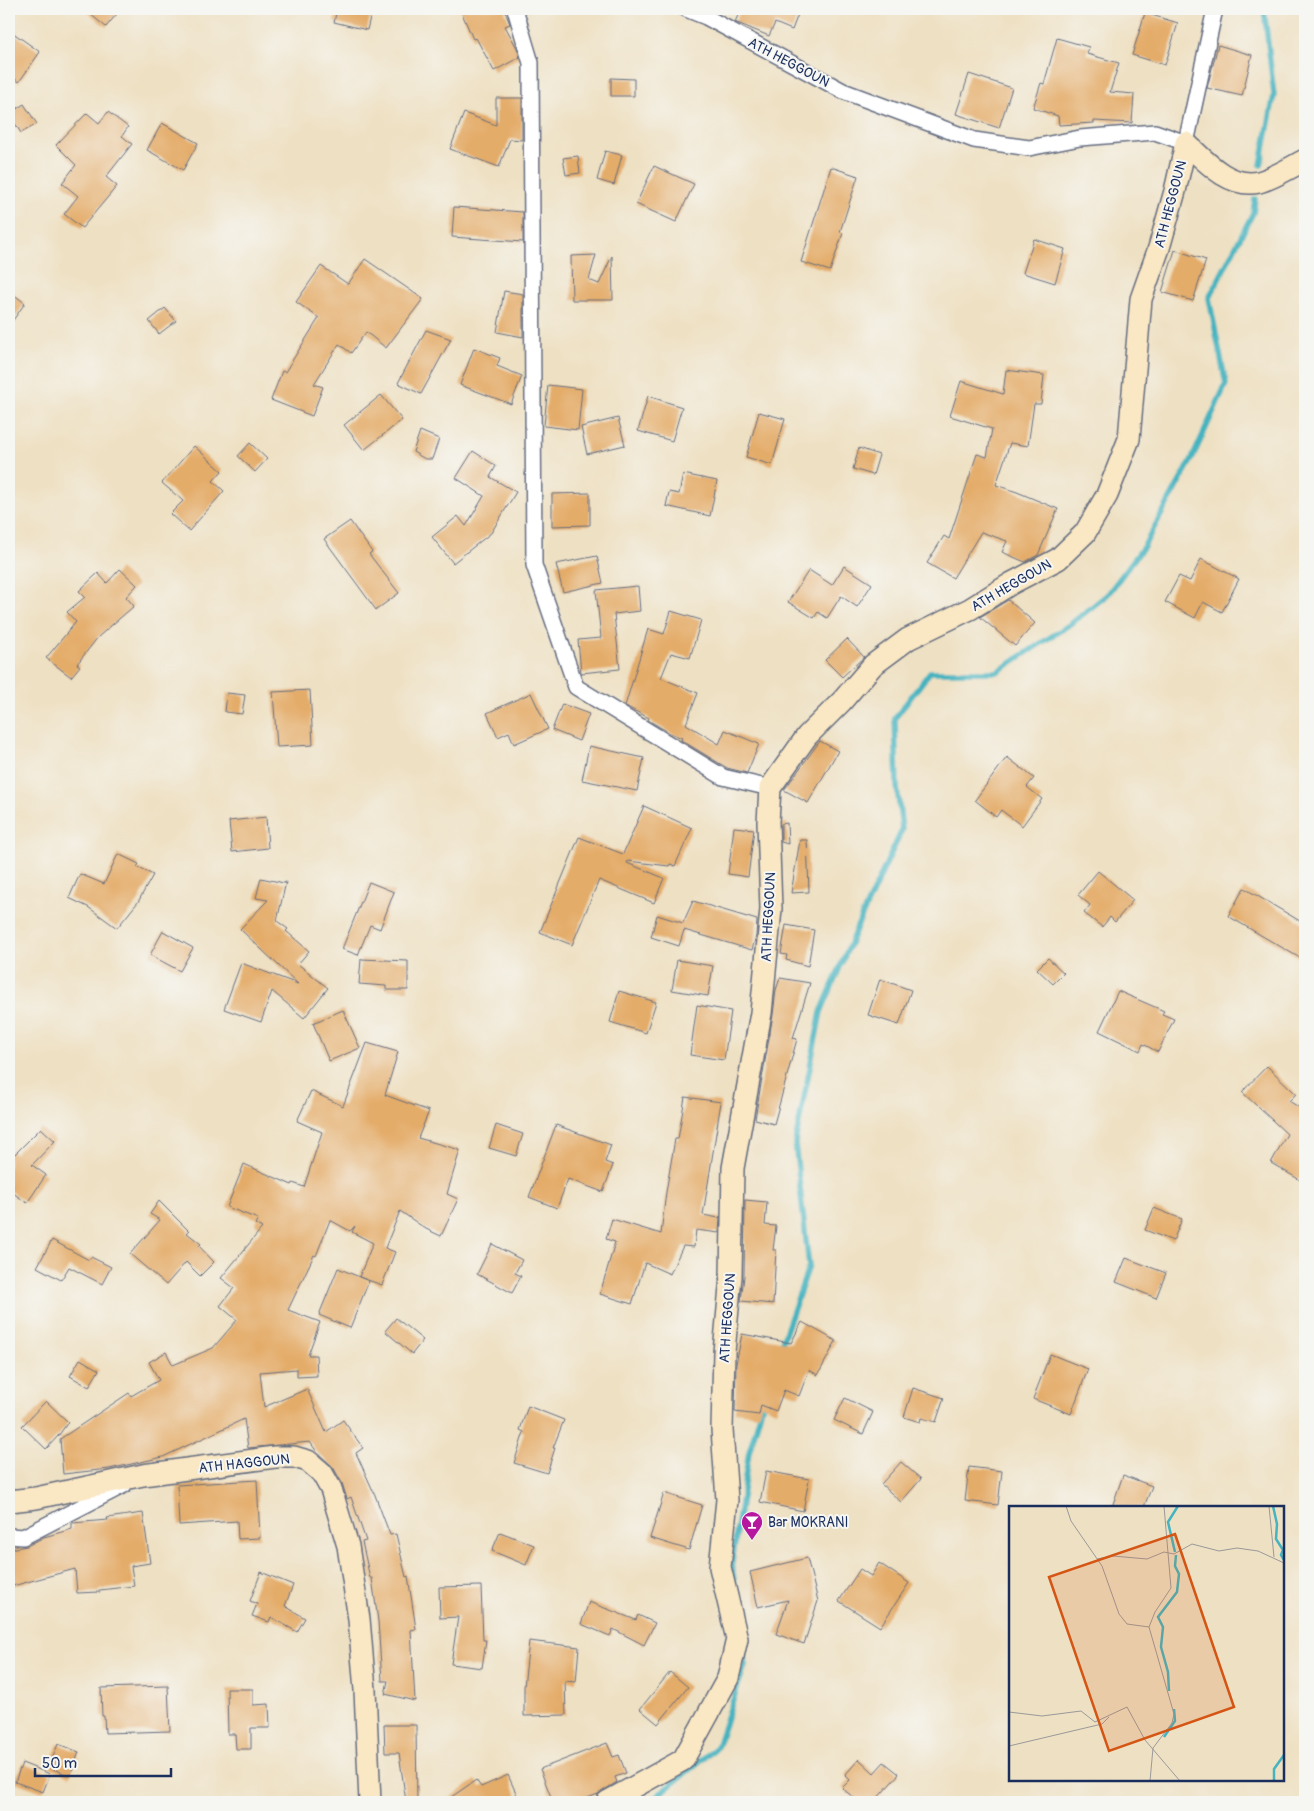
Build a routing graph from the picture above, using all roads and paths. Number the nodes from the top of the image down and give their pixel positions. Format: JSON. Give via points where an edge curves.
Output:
{"nodes":[{"id":1,"x":515,"y":9,"type":"edge"},
{"id":2,"x":686,"y":9,"type":"edge"},
{"id":3,"x":1215,"y":9,"type":"edge"},
{"id":4,"x":1186,"y":142,"type":"junction"},
{"id":5,"x":1305,"y":160,"type":"edge"},
{"id":6,"x":770,"y":788,"type":"junction"},
{"id":7,"x":143,"y":1475,"type":"junction"},
{"id":8,"x":9,"y":1501,"type":"edge"},
{"id":9,"x":9,"y":1536,"type":"edge"},
{"id":10,"x":370,"y":1802,"type":"edge"},
{"id":11,"x":607,"y":1802,"type":"edge"}],
"edges":[{"from":1,"to":6,"type":"street","via":[[531,63],[534,564],[576,687],[723,777]]},
{"from":2,"to":4,"type":"street","name":"ATH HEGGOUN","via":[[843,91],[974,140],[1029,148],[1080,138],[1156,132]]},
{"from":3,"to":4,"type":"street","name":"ATH HEGGOUN"},
{"from":4,"to":5,"type":"street","name":"ATH HEGGOUN","via":[[1210,165],[1232,180],[1246,184],[1260,182]]},
{"from":4,"to":6,"type":"street","name":"ATH HEGGOUN","via":[[1164,229],[1141,299],[1129,440],[1107,495],[1085,533],[1058,558],[970,609],[908,639],[873,665],[807,736]]},
{"from":6,"to":11,"type":"street","name":"ATH HEGGOUN","via":[[771,909],[761,1013],[733,1168],[731,1276],[724,1352],[722,1429],[727,1500],[720,1567],[737,1639],[728,1678],[683,1760]]},
{"from":7,"to":8,"type":"street","name":"ATH HAGGOUN"},
{"from":7,"to":9,"type":"street","via":[[23,1537]]},
{"from":7,"to":10,"type":"street","name":"ATH HAGGOUN","via":[[275,1457],[308,1461],[322,1473],[331,1489],[348,1546],[359,1619]]}]}
